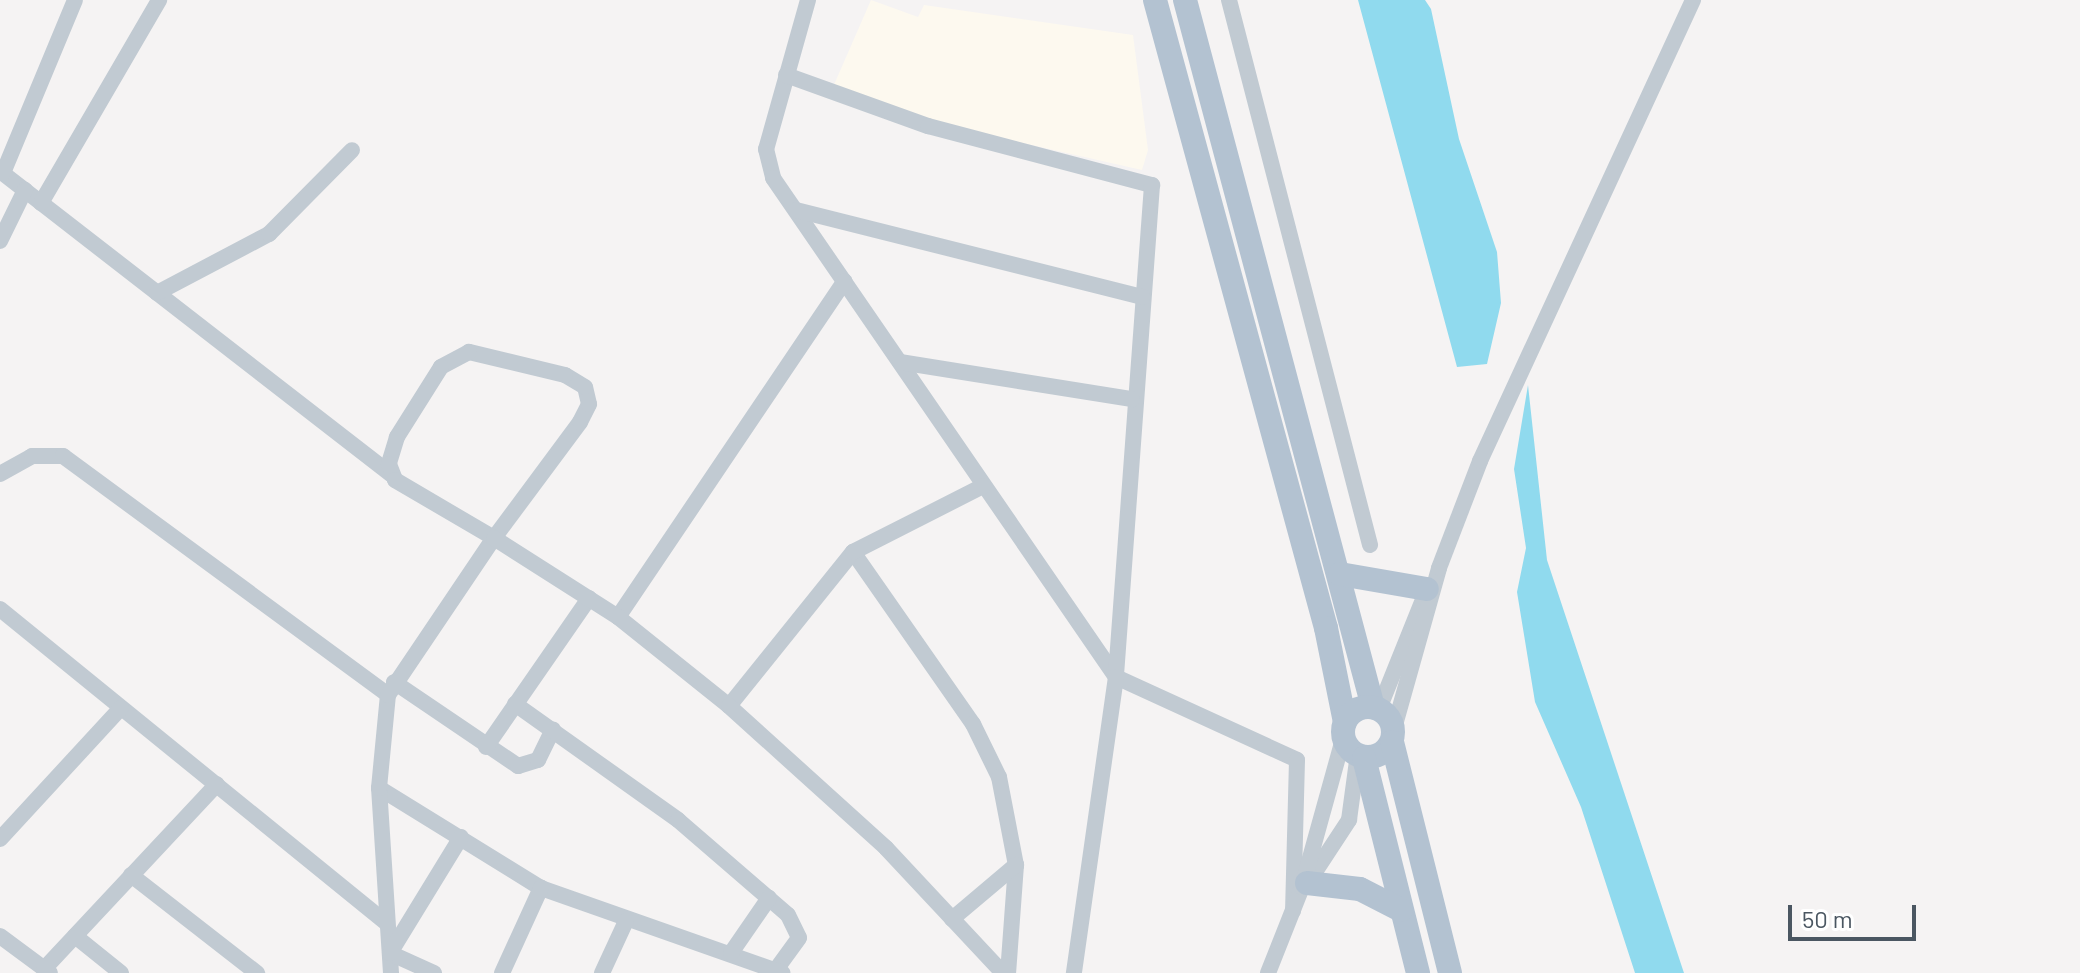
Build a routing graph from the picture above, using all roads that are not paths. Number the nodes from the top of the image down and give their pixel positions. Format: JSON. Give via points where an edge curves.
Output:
{"nodes":[{"id":1,"x":75,"y":0,"type":"edge"},
{"id":2,"x":159,"y":0,"type":"edge"},
{"id":3,"x":808,"y":0,"type":"edge"},
{"id":4,"x":1155,"y":0,"type":"edge"},
{"id":5,"x":1185,"y":0,"type":"edge"},
{"id":6,"x":1229,"y":0,"type":"edge"},
{"id":7,"x":1693,"y":0,"type":"edge"},
{"id":8,"x":786,"y":75,"type":"junction"},
{"id":9,"x":352,"y":150,"type":"dead end"},
{"id":10,"x":1,"y":172,"type":"edge"},
{"id":11,"x":25,"y":190,"type":"junction"},
{"id":12,"x":41,"y":203,"type":"junction"},
{"id":13,"x":796,"y":210,"type":"junction"},
{"id":14,"x":0,"y":241,"type":"edge"},
{"id":15,"x":845,"y":281,"type":"junction"},
{"id":16,"x":157,"y":293,"type":"junction"},
{"id":17,"x":1142,"y":297,"type":"junction"},
{"id":18,"x":900,"y":362,"type":"junction"},
{"id":19,"x":1132,"y":399,"type":"junction"},
{"id":20,"x":0,"y":474,"type":"edge"},
{"id":21,"x":391,"y":474,"type":"junction"},
{"id":22,"x":983,"y":486,"type":"junction"},
{"id":23,"x":494,"y":538,"type":"junction"},
{"id":24,"x":1370,"y":545,"type":"dead end"},
{"id":25,"x":853,"y":552,"type":"junction"},
{"id":26,"x":1340,"y":574,"type":"junction"},
{"id":27,"x":1433,"y":578,"type":"junction"},
{"id":28,"x":589,"y":598,"type":"junction"},
{"id":29,"x":0,"y":610,"type":"edge"},
{"id":30,"x":618,"y":617,"type":"junction"},
{"id":31,"x":1116,"y":677,"type":"junction"},
{"id":32,"x":391,"y":688,"type":"junction"},
{"id":33,"x":515,"y":704,"type":"junction"},
{"id":34,"x":729,"y":706,"type":"junction"},
{"id":35,"x":121,"y":708,"type":"junction"},
{"id":36,"x":1376,"y":708,"type":"junction"},
{"id":37,"x":553,"y":729,"type":"junction"},
{"id":38,"x":1392,"y":737,"type":"junction"},
{"id":39,"x":1352,"y":743,"type":"junction"},
{"id":40,"x":486,"y":747,"type":"junction"},
{"id":41,"x":217,"y":784,"type":"junction"},
{"id":42,"x":379,"y":788,"type":"junction"},
{"id":43,"x":6,"y":821,"type":"edge"},
{"id":44,"x":461,"y":837,"type":"junction"},
{"id":45,"x":0,"y":839,"type":"edge"},
{"id":46,"x":1016,"y":865,"type":"junction"},
{"id":47,"x":131,"y":875,"type":"junction"},
{"id":48,"x":1305,"y":885,"type":"junction"},
{"id":49,"x":541,"y":888,"type":"junction"},
{"id":50,"x":769,"y":898,"type":"junction"},
{"id":51,"x":1401,"y":910,"type":"junction"},
{"id":52,"x":1293,"y":911,"type":"junction"},
{"id":53,"x":952,"y":919,"type":"junction"},
{"id":54,"x":626,"y":921,"type":"junction"},
{"id":55,"x":387,"y":923,"type":"junction"},
{"id":56,"x":0,"y":936,"type":"edge"},
{"id":57,"x":75,"y":936,"type":"junction"},
{"id":58,"x":390,"y":953,"type":"junction"},
{"id":59,"x":731,"y":953,"type":"junction"},
{"id":60,"x":47,"y":971,"type":"edge"},
{"id":61,"x":779,"y":971,"type":"edge"},
{"id":62,"x":121,"y":973,"type":"edge"},
{"id":63,"x":257,"y":973,"type":"edge"},
{"id":64,"x":391,"y":973,"type":"edge"},
{"id":65,"x":434,"y":973,"type":"edge"},
{"id":66,"x":502,"y":973,"type":"edge"},
{"id":67,"x":602,"y":973,"type":"edge"},
{"id":68,"x":1005,"y":973,"type":"edge"},
{"id":69,"x":1074,"y":973,"type":"edge"},
{"id":70,"x":1268,"y":973,"type":"edge"},
{"id":71,"x":1418,"y":973,"type":"edge"},
{"id":72,"x":1450,"y":973,"type":"edge"}],
"edges":[{"from":1,"to":10,"type":"street"},
{"from":2,"to":12,"type":"street"},
{"from":3,"to":8,"type":"street"},
{"from":4,"to":39,"type":"main road","via":[[1326,628]]},
{"from":5,"to":26,"type":"main road"},
{"from":6,"to":24,"type":"street"},
{"from":7,"to":27,"type":"street","via":[[1548,307]]},
{"from":8,"to":13,"type":"street","via":[[766,158]]},
{"from":8,"to":17,"type":"street","via":[[928,126],[1152,185]]},
{"from":9,"to":16,"type":"street","via":[[269,234]]},
{"from":10,"to":11,"type":"street"},
{"from":11,"to":12,"type":"street"},
{"from":11,"to":14,"type":"street"},
{"from":12,"to":16,"type":"street"},
{"from":13,"to":15,"type":"street"},
{"from":13,"to":17,"type":"street"},
{"from":15,"to":18,"type":"street"},
{"from":15,"to":30,"type":"street"},
{"from":16,"to":21,"type":"street"},
{"from":17,"to":19,"type":"street"},
{"from":18,"to":19,"type":"street"},
{"from":18,"to":22,"type":"street"},
{"from":19,"to":31,"type":"street"},
{"from":20,"to":32,"type":"street","via":[[32,456],[63,456]]},
{"from":21,"to":23,"type":"street"},
{"from":21,"to":23,"type":"street","via":[[397,437],[456,354],[499,356],[580,382],[589,394],[587,412]]},
{"from":22,"to":25,"type":"street"},
{"from":22,"to":31,"type":"street"},
{"from":23,"to":28,"type":"street"},
{"from":23,"to":32,"type":"street"},
{"from":25,"to":34,"type":"street"},
{"from":25,"to":46,"type":"street","via":[[990,755],[1008,802]]},
{"from":26,"to":27,"type":"main road"},
{"from":26,"to":36,"type":"main road"},
{"from":27,"to":36,"type":"street"},
{"from":27,"to":38,"type":"street"},
{"from":28,"to":30,"type":"street"},
{"from":28,"to":33,"type":"street"},
{"from":29,"to":35,"type":"street"},
{"from":30,"to":34,"type":"street"},
{"from":31,"to":52,"type":"street","via":[[1297,760]]},
{"from":31,"to":69,"type":"street"},
{"from":32,"to":40,"type":"street"},
{"from":32,"to":42,"type":"street"},
{"from":33,"to":37,"type":"street"},
{"from":33,"to":40,"type":"street"},
{"from":34,"to":53,"type":"street"},
{"from":35,"to":41,"type":"street"},
{"from":35,"to":43,"type":"street"},
{"from":36,"to":38,"type":"main road"},
{"from":36,"to":39,"type":"main road"},
{"from":37,"to":40,"type":"street","via":[[529,767]]},
{"from":37,"to":50,"type":"street"},
{"from":38,"to":39,"type":"main road"},
{"from":38,"to":72,"type":"main road"},
{"from":39,"to":48,"type":"street"},
{"from":39,"to":48,"type":"street","via":[[1349,820]]},
{"from":39,"to":51,"type":"main road"},
{"from":41,"to":47,"type":"street"},
{"from":41,"to":55,"type":"street"},
{"from":42,"to":44,"type":"street"},
{"from":42,"to":55,"type":"street"},
{"from":43,"to":45,"type":"street"},
{"from":44,"to":49,"type":"street"},
{"from":44,"to":58,"type":"street"},
{"from":46,"to":53,"type":"street"},
{"from":46,"to":68,"type":"street"},
{"from":47,"to":57,"type":"street"},
{"from":47,"to":63,"type":"street"},
{"from":48,"to":51,"type":"main road","via":[[1360,889]]},
{"from":48,"to":52,"type":"street"},
{"from":49,"to":54,"type":"street"},
{"from":49,"to":66,"type":"street"},
{"from":50,"to":59,"type":"street"},
{"from":50,"to":61,"type":"street","via":[[799,931],[792,956]]},
{"from":51,"to":71,"type":"main road"},
{"from":52,"to":70,"type":"street"},
{"from":53,"to":68,"type":"street"},
{"from":54,"to":59,"type":"street"},
{"from":54,"to":67,"type":"street"},
{"from":55,"to":58,"type":"street"},
{"from":56,"to":60,"type":"street"},
{"from":57,"to":60,"type":"street"},
{"from":57,"to":62,"type":"street"},
{"from":58,"to":64,"type":"street"},
{"from":58,"to":65,"type":"street"},
{"from":59,"to":61,"type":"street"}]}
